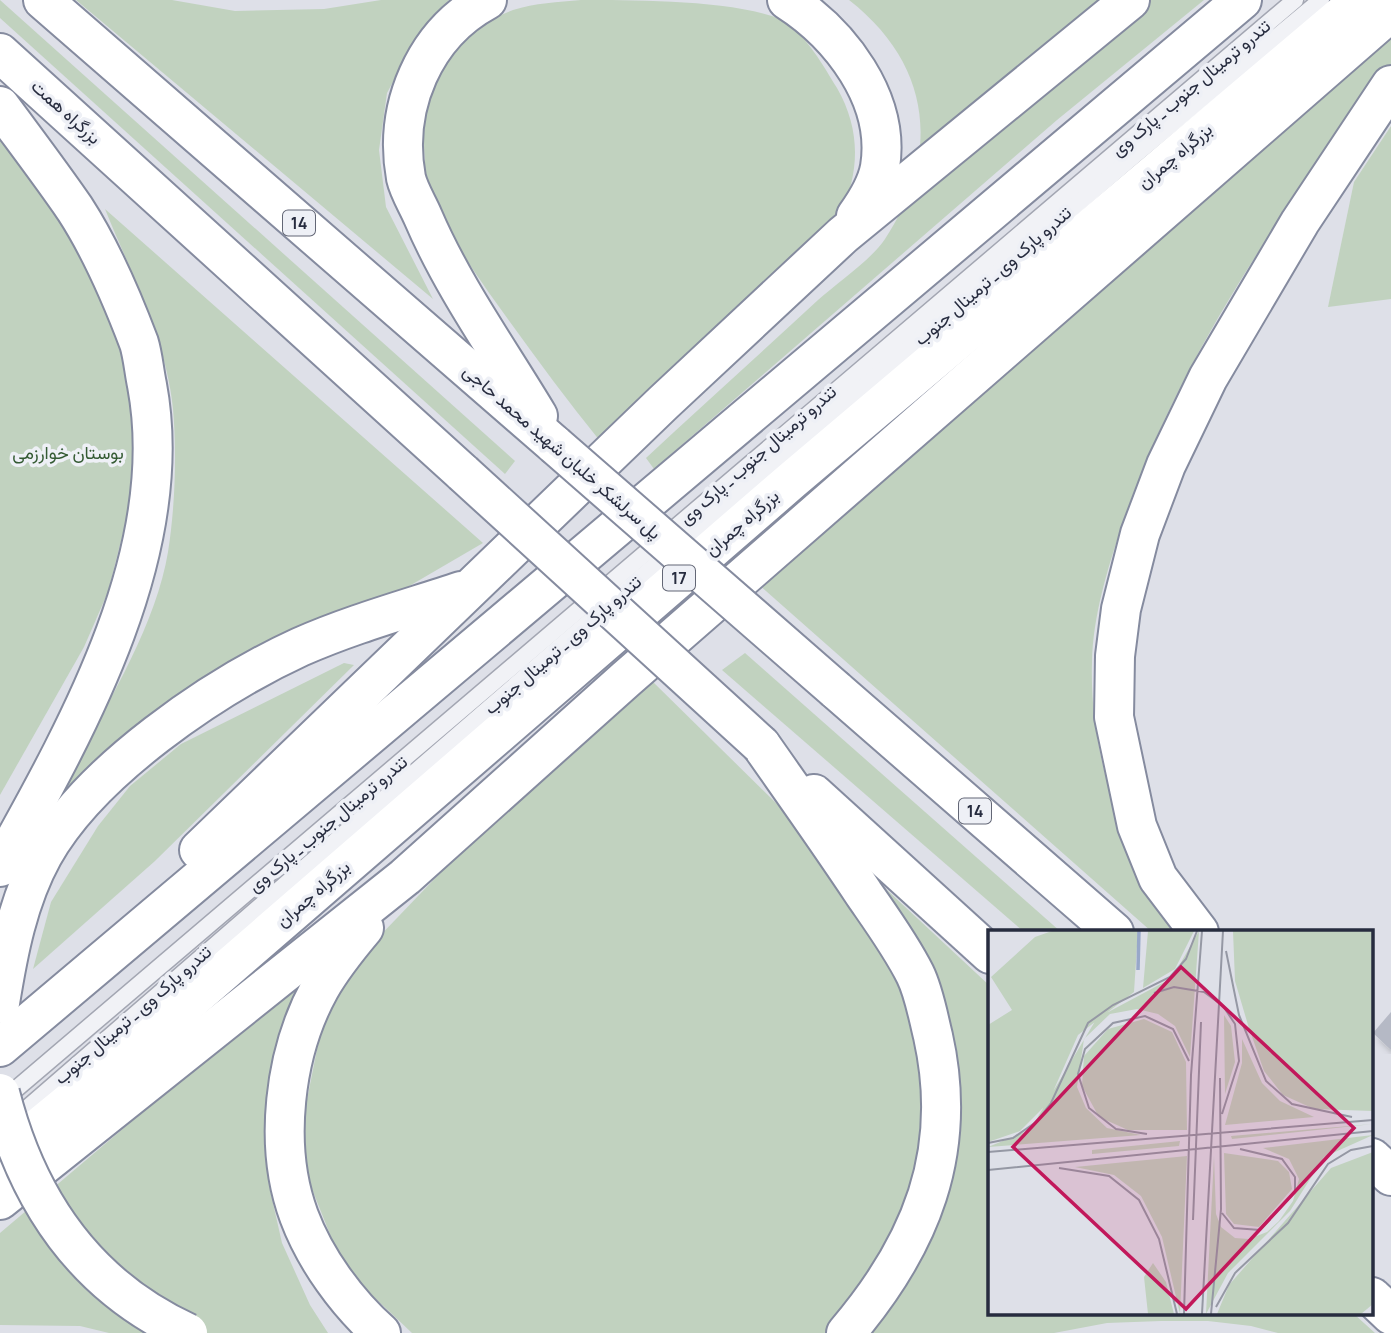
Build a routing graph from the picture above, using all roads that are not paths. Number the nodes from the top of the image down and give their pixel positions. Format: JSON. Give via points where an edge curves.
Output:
{"nodes":[{"id":1,"x":43,"y":0,"type":"edge"},
{"id":2,"x":487,"y":0,"type":"edge"},
{"id":3,"x":787,"y":0,"type":"edge"},
{"id":4,"x":1130,"y":0,"type":"edge"},
{"id":5,"x":1242,"y":0,"type":"edge"},
{"id":6,"x":1295,"y":0,"type":"edge"},
{"id":7,"x":1321,"y":0,"type":"edge"},
{"id":8,"x":1360,"y":0,"type":"edge"},
{"id":9,"x":1391,"y":12,"type":"edge"},
{"id":10,"x":0,"y":53,"type":"edge"},
{"id":11,"x":1391,"y":85,"type":"edge"},
{"id":12,"x":0,"y":106,"type":"edge"},
{"id":13,"x":843,"y":235,"type":"junction"},
{"id":14,"x":555,"y":445,"type":"junction"},
{"id":15,"x":470,"y":588,"type":"junction"},
{"id":16,"x":761,"y":745,"type":"junction"},
{"id":17,"x":0,"y":867,"type":"edge"},
{"id":18,"x":405,"y":877,"type":"junction"},
{"id":19,"x":1112,"y":930,"type":"edge"},
{"id":20,"x":1197,"y":930,"type":"edge"},
{"id":21,"x":114,"y":950,"type":"junction"},
{"id":22,"x":988,"y":952,"type":"edge"},
{"id":23,"x":0,"y":1003,"type":"edge"},
{"id":24,"x":0,"y":1047,"type":"edge"},
{"id":25,"x":0,"y":1093,"type":"edge"},
{"id":26,"x":0,"y":1103,"type":"edge"},
{"id":27,"x":0,"y":1131,"type":"edge"},
{"id":28,"x":0,"y":1159,"type":"edge"},
{"id":29,"x":1374,"y":1160,"type":"edge"},
{"id":30,"x":1391,"y":1176,"type":"edge"},
{"id":31,"x":0,"y":1200,"type":"edge"},
{"id":32,"x":1374,"y":1299,"type":"edge"},
{"id":33,"x":1391,"y":1315,"type":"edge"},
{"id":34,"x":188,"y":1333,"type":"edge"},
{"id":35,"x":381,"y":1333,"type":"edge"},
{"id":36,"x":845,"y":1333,"type":"edge"}],
"edges":[{"from":1,"to":14,"type":"highway","name":"پل سرلشکر خلبان شهید محمد حاجی","number":"14"},
{"from":2,"to":14,"type":"highway","via":[[457,18],[427,54],[412,92],[405,135],[406,178],[437,250]]},
{"from":3,"to":13,"type":"highway","via":[[836,39],[858,72],[874,109],[881,143],[880,169],[870,195]]},
{"from":4,"to":13,"type":"highway"},
{"from":5,"to":21,"type":"highway"},
{"from":6,"to":26,"type":"lane","name":"تندرو ترمینال جنوب ـ پارک وی"},
{"from":7,"to":27,"type":"lane","name":"تندرو پارک وی ـ ترمینال جنوب","via":[[631,586]]},
{"from":8,"to":28,"type":"highway","name":"بزرگراه چمران","number":"17"},
{"from":9,"to":18,"type":"highway"},
{"from":10,"to":16,"type":"highway","name":"بزرگراه همت","bridge":true},
{"from":11,"to":20,"type":"highway","via":[[1300,222],[1208,378],[1166,465],[1140,534],[1121,609],[1114,717],[1137,826],[1158,878]]},
{"from":12,"to":17,"type":"highway","via":[[76,211],[114,285],[140,346],[153,446],[144,543],[125,606],[71,729]]},
{"from":13,"to":15,"type":"highway"},
{"from":14,"to":19,"type":"highway","name":"پل سرلشکر خلبان شهید محمد حاجی","number":"14","bridge":true},
{"from":15,"to":21,"type":"highway","via":[[235,813],[172,878]]},
{"from":15,"to":23,"type":"highway","via":[[289,653],[173,723],[113,772],[67,820],[43,855],[16,924]]},
{"from":16,"to":22,"type":"highway"},
{"from":16,"to":36,"type":"highway","via":[[916,976],[939,1063],[940,1146],[928,1194],[899,1262]]},
{"from":18,"to":31,"type":"highway"},
{"from":18,"to":35,"type":"highway","via":[[320,988],[295,1057],[286,1124],[291,1186],[299,1217],[344,1292]]},
{"from":21,"to":24,"type":"highway"},
{"from":25,"to":34,"type":"highway","bridge":true,"via":[[12,1141],[64,1236],[108,1283],[159,1320]]},
{"from":29,"to":30,"type":"highway"},
{"from":32,"to":33,"type":"highway"}]}
